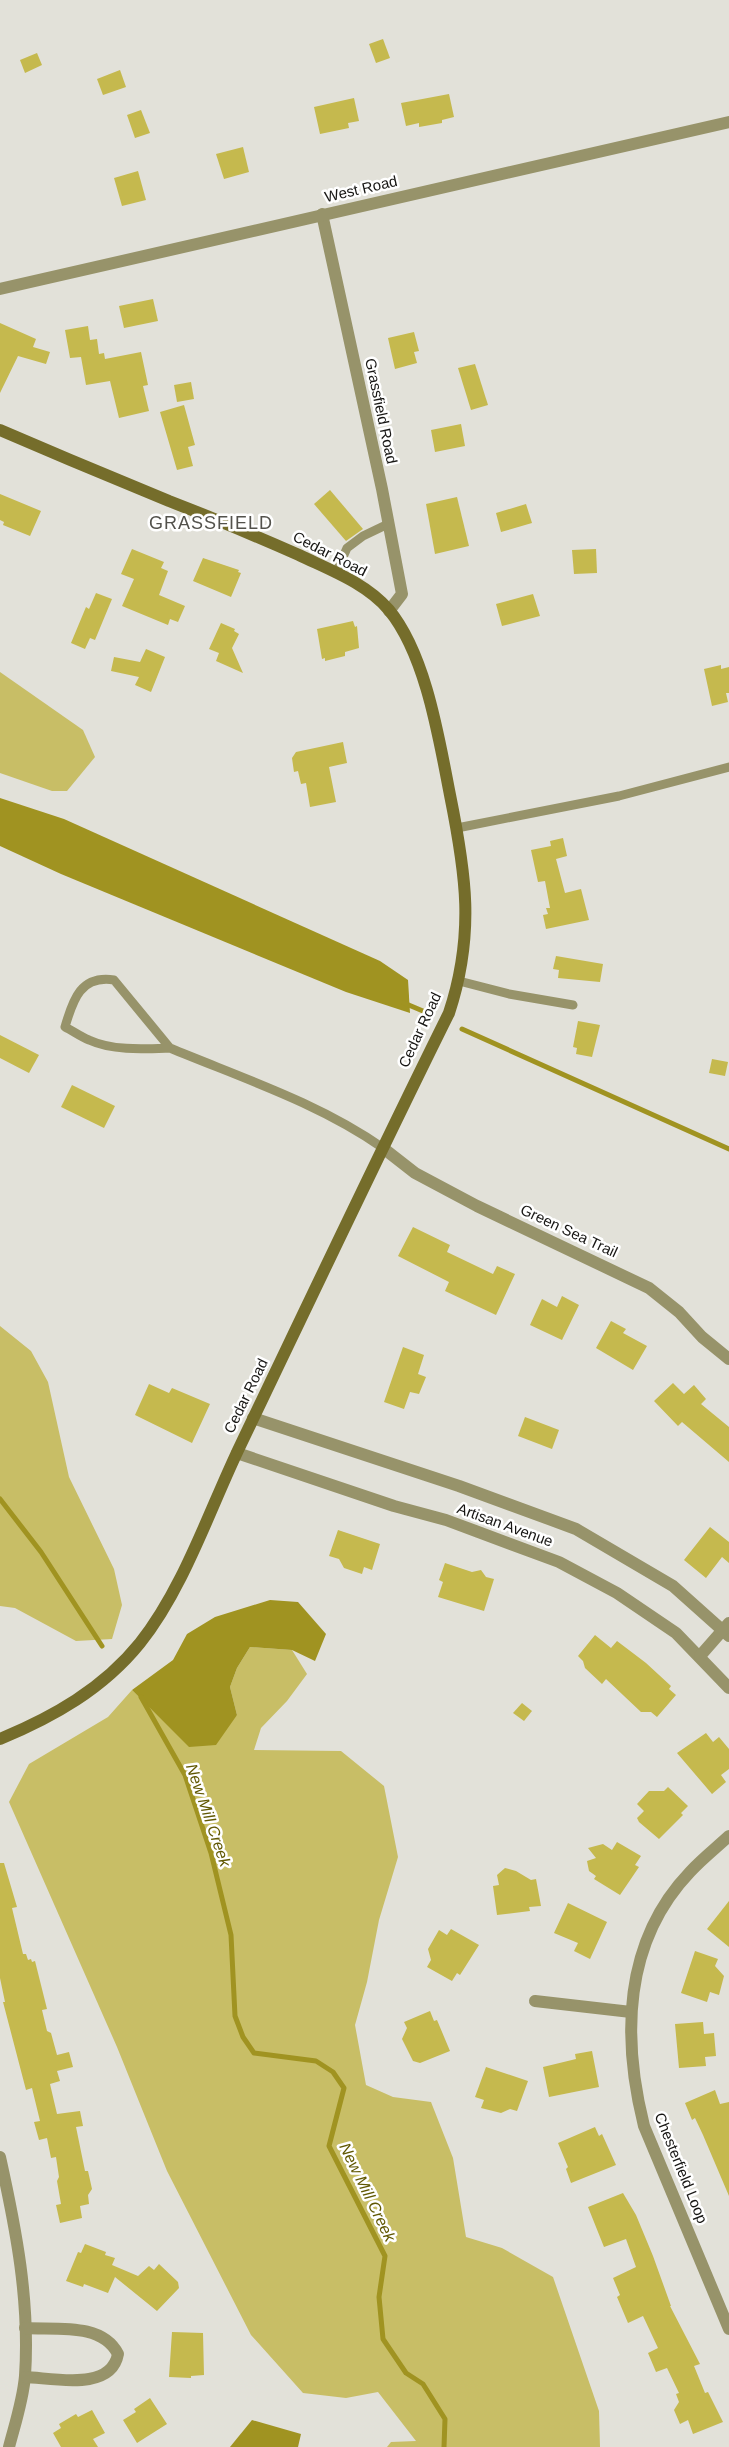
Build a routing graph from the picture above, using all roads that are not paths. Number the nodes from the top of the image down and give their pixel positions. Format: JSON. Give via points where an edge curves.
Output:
{"nodes":[{"id":1,"x":729,"y":122,"type":"edge"},
{"id":2,"x":322,"y":214,"type":"junction"},
{"id":3,"x":0,"y":289,"type":"edge"},
{"id":4,"x":0,"y":430,"type":"edge"},
{"id":5,"x":388,"y":524,"type":"junction"},
{"id":6,"x":336,"y":573,"type":"junction"},
{"id":7,"x":389,"y":610,"type":"junction"},
{"id":8,"x":729,"y":767,"type":"edge"},
{"id":9,"x":457,"y":828,"type":"junction"},
{"id":10,"x":459,"y":981,"type":"junction"},
{"id":11,"x":573,"y":1005,"type":"dead end"},
{"id":12,"x":170,"y":1048,"type":"junction"},
{"id":13,"x":383,"y":1148,"type":"junction"},
{"id":14,"x":729,"y":1359,"type":"edge"},
{"id":15,"x":253,"y":1418,"type":"junction"},
{"id":16,"x":237,"y":1453,"type":"junction"},
{"id":17,"x":727,"y":1630,"type":"edge"},
{"id":18,"x":700,"y":1656,"type":"junction"},
{"id":19,"x":729,"y":1688,"type":"edge"},
{"id":20,"x":0,"y":1739,"type":"edge"},
{"id":21,"x":729,"y":1836,"type":"edge"},
{"id":22,"x":535,"y":2001,"type":"dead end"},
{"id":23,"x":631,"y":2012,"type":"junction"},
{"id":24,"x":0,"y":2160,"type":"edge"},
{"id":25,"x":25,"y":2328,"type":"junction"},
{"id":26,"x":729,"y":2329,"type":"edge"},
{"id":27,"x":25,"y":2377,"type":"junction"},
{"id":28,"x":10,"y":2447,"type":"edge"}],
"edges":[{"from":1,"to":2,"type":"street","name":"West Road"},
{"from":2,"to":3,"type":"street","name":"West Road"},
{"from":2,"to":5,"type":"street","name":"Grassfield Road"},
{"from":4,"to":6,"type":"street","name":"Cedar Road","via":[[250,533]]},
{"from":5,"to":6,"type":"lane","via":[[362,536],[347,548]]},
{"from":5,"to":7,"type":"street","name":"Grassfield Road","via":[[402,594]]},
{"from":6,"to":7,"type":"street","name":"Cedar Road","via":[[359,585]]},
{"from":7,"to":9,"type":"street","name":"Cedar Road","via":[[406,636],[420,670],[439,739]]},
{"from":8,"to":9,"type":"lane","via":[[619,796]]},
{"from":9,"to":10,"type":"street","name":"Cedar Road","via":[[467,913],[465,952]]},
{"from":10,"to":11,"type":"lane"},
{"from":10,"to":13,"type":"street","name":"Cedar Road","via":[[449,1013]]},
{"from":12,"to":12,"type":"lane","via":[[144,1049],[90,1041],[65,1027],[72,1004],[85,984],[101,978],[114,980]]},
{"from":12,"to":13,"type":"lane","via":[[329,1115]]},
{"from":13,"to":14,"type":"street","name":"Green Sea Trail","via":[[424,1178],[476,1206],[649,1288]]},
{"from":13,"to":15,"type":"street","name":"Cedar Road"},
{"from":15,"to":16,"type":"street","name":"Cedar Road"},
{"from":15,"to":17,"type":"street","name":"Artisan Avenue","via":[[459,1486],[576,1529],[673,1586]]},
{"from":16,"to":18,"type":"street","name":"Artisan Avenue","via":[[394,1506],[446,1520],[559,1562],[646,1612],[676,1633]]},
{"from":16,"to":20,"type":"street","name":"Cedar Road","via":[[179,1578],[140,1643],[104,1680],[80,1698],[47,1718]]},
{"from":17,"to":18,"type":"street"},
{"from":18,"to":19,"type":"street","name":"Artisan Avenue"},
{"from":21,"to":23,"type":"street","name":"Chesterfield Loop","via":[[689,1872],[657,1920],[637,1969]]},
{"from":22,"to":23,"type":"street"},
{"from":23,"to":26,"type":"street","name":"Chesterfield Loop","via":[[633,2069],[644,2126]]},
{"from":24,"to":25,"type":"street","via":[[20,2257]]},
{"from":25,"to":27,"type":"street"},
{"from":25,"to":27,"type":"street","via":[[87,2331],[106,2337],[118,2354],[111,2371],[100,2376],[84,2379]]},
{"from":27,"to":28,"type":"street"}]}
